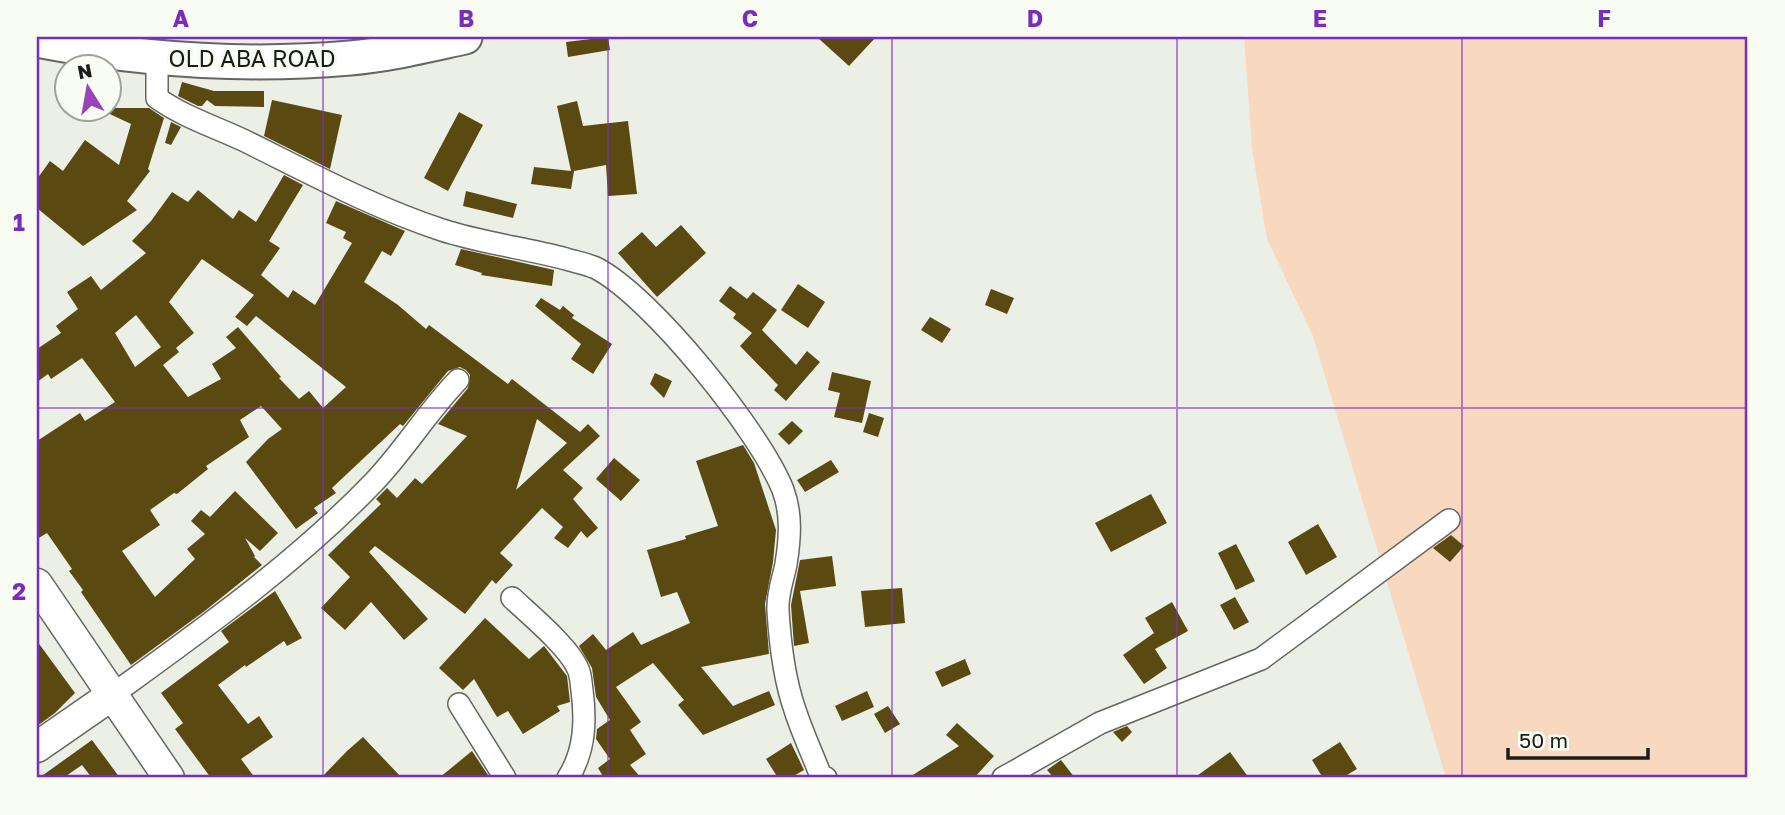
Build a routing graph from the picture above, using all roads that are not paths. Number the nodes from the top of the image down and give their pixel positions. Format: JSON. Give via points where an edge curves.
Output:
{"nodes":[{"id":1,"x":466,"y":37,"type":"edge"},
{"id":2,"x":37,"y":40,"type":"edge"},
{"id":3,"x":157,"y":57,"type":"junction"},
{"id":4,"x":458,"y":380,"type":"dead end"},
{"id":5,"x":1449,"y":520,"type":"dead end"},
{"id":6,"x":37,"y":584,"type":"edge"},
{"id":7,"x":512,"y":598,"type":"dead end"},
{"id":8,"x":112,"y":695,"type":"junction"},
{"id":9,"x":459,"y":704,"type":"dead end"},
{"id":10,"x":37,"y":747,"type":"edge"},
{"id":11,"x":169,"y":778,"type":"edge"},
{"id":12,"x":505,"y":778,"type":"edge"},
{"id":13,"x":568,"y":778,"type":"edge"},
{"id":14,"x":826,"y":778,"type":"edge"},
{"id":15,"x":1003,"y":778,"type":"edge"}],
"edges":[{"from":1,"to":3,"type":"main road","name":"OLD ABA ROAD","via":[[353,58],[265,63]]},
{"from":2,"to":3,"type":"main road","name":"OLD ABA ROAD"},
{"from":3,"to":14,"type":"street","via":[[157,99],[178,113],[314,177],[443,230],[595,268],[626,288],[679,343],[728,402],[783,489],[791,516],[778,609],[785,667],[794,710],[820,774]]},
{"from":4,"to":8,"type":"street","via":[[374,482],[315,537],[231,609]]},
{"from":5,"to":15,"type":"street","via":[[1261,659],[1100,723]]},
{"from":6,"to":8,"type":"main road"},
{"from":7,"to":13,"type":"street","via":[[578,668],[585,711],[583,737]]},
{"from":8,"to":10,"type":"main road"},
{"from":8,"to":11,"type":"main road"},
{"from":9,"to":12,"type":"street"}]}
